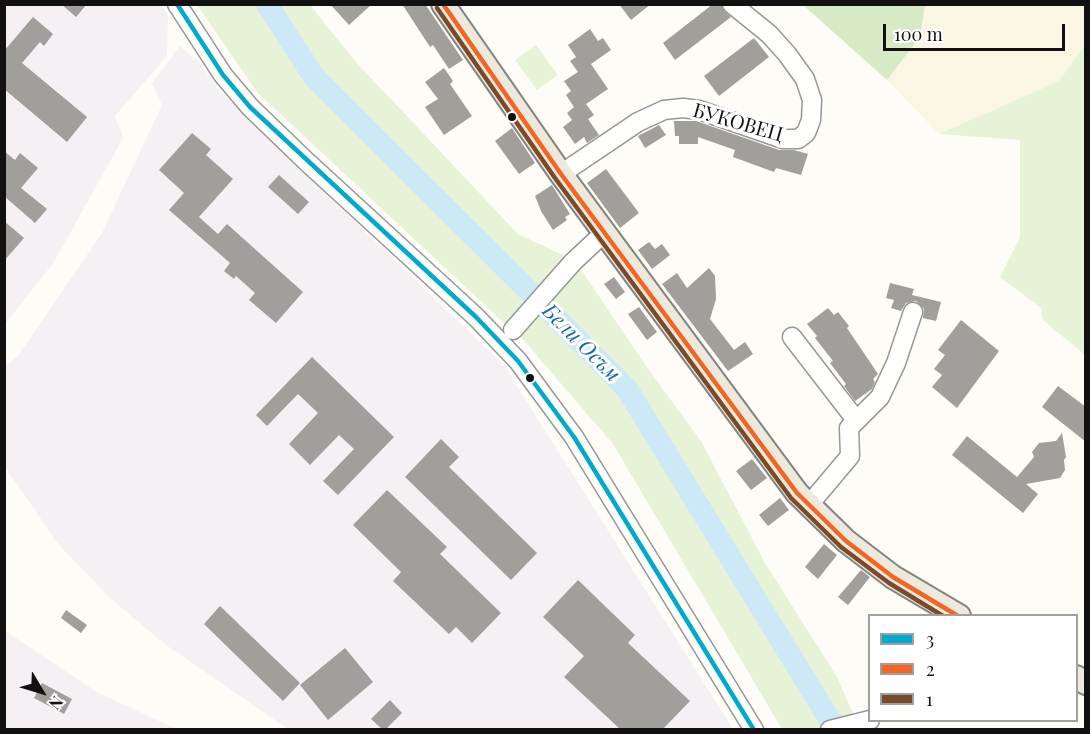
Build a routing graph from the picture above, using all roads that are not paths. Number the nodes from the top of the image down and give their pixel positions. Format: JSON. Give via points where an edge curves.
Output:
{"nodes":[{"id":1,"x":177,"y":4,"type":"edge"},
{"id":2,"x":443,"y":4,"type":"edge"},
{"id":3,"x":732,"y":4,"type":"edge"},
{"id":4,"x":561,"y":174,"type":"junction"},
{"id":5,"x":604,"y":233,"type":"junction"},
{"id":6,"x":913,"y":312,"type":"dead end"},
{"id":7,"x":513,"y":330,"type":"dead end"},
{"id":8,"x":792,"y":337,"type":"dead end"},
{"id":9,"x":856,"y":420,"type":"junction"},
{"id":10,"x":808,"y":506,"type":"junction"},
{"id":11,"x":957,"y":614,"type":"edge"},
{"id":12,"x":868,"y":720,"type":"edge"},
{"id":13,"x":754,"y":729,"type":"edge"},
{"id":14,"x":830,"y":729,"type":"edge"}],
"edges":[{"from":1,"to":13,"type":"street","via":[[223,75],[250,107],[476,317],[518,361],[574,437]]},
{"from":2,"to":4,"type":"main road"},
{"from":3,"to":4,"type":"street","name":"БУКОВЕЦ","via":[[769,34],[805,79],[812,99],[806,134],[798,139],[783,139],[699,110],[664,110],[638,122]]},
{"from":4,"to":5,"type":"main road"},
{"from":5,"to":7,"type":"street"},
{"from":5,"to":10,"type":"main road"},
{"from":6,"to":9,"type":"street","via":[[880,397]]},
{"from":8,"to":9,"type":"street"},
{"from":9,"to":10,"type":"street","via":[[849,428],[850,456]]},
{"from":10,"to":11,"type":"main road","via":[[893,577]]},
{"from":12,"to":14,"type":"street"}]}
